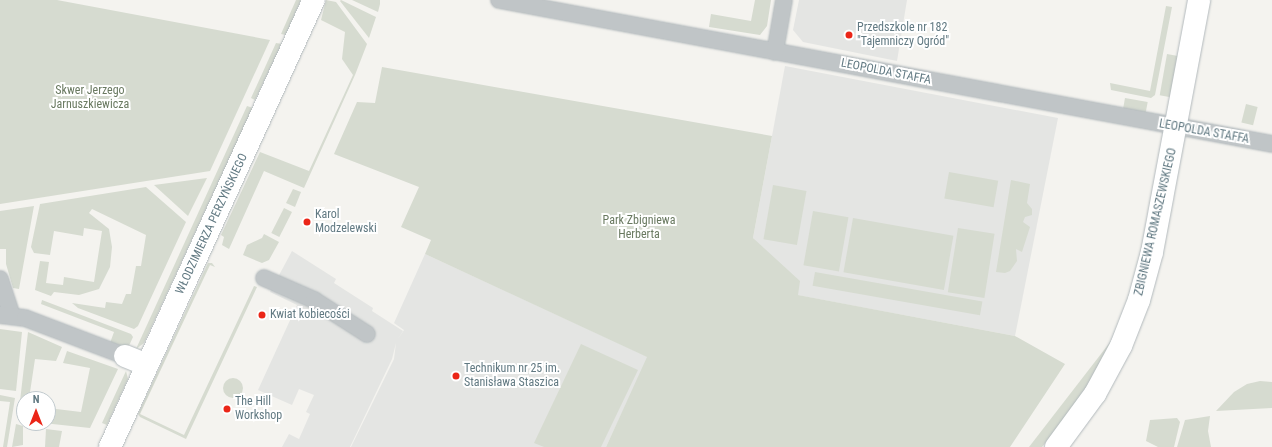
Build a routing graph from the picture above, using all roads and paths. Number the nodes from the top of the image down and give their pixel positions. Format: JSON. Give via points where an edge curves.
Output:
{"nodes":[{"id":1,"x":314,"y":0,"type":"edge"},
{"id":2,"x":499,"y":0,"type":"edge"},
{"id":3,"x":784,"y":0,"type":"edge"},
{"id":4,"x":1199,"y":0,"type":"edge"},
{"id":5,"x":775,"y":52,"type":"junction"},
{"id":6,"x":1177,"y":127,"type":"junction"},
{"id":7,"x":1272,"y":144,"type":"edge"},
{"id":8,"x":264,"y":278,"type":"dead end"},
{"id":9,"x":0,"y":279,"type":"edge"},
{"id":10,"x":6,"y":316,"type":"edge"},
{"id":11,"x":367,"y":334,"type":"dead end"},
{"id":12,"x":125,"y":356,"type":"joint"},
{"id":13,"x":147,"y":365,"type":"junction"},
{"id":14,"x":110,"y":447,"type":"edge"},
{"id":15,"x":1056,"y":447,"type":"edge"}],
"edges":[{"from":1,"to":13,"type":"street","name":"WŁODZIMIERZA PERZYŃSKIEGO"},
{"from":2,"to":5,"type":"street","name":"LEOPOLDA STAFFA"},
{"from":3,"to":5,"type":"street"},
{"from":4,"to":6,"type":"street","name":"ZBIGNIEWA ROMASZEWSKIEGO"},
{"from":5,"to":6,"type":"street","name":"LEOPOLDA STAFFA"},
{"from":6,"to":7,"type":"street","name":"LEOPOLDA STAFFA"},
{"from":6,"to":15,"type":"street","name":"ZBIGNIEWA ROMASZEWSKIEGO","via":[[1152,252],[1139,300],[1121,346],[1095,394]]},
{"from":8,"to":11,"type":"street","via":[[314,300]]},
{"from":9,"to":10,"type":"street"},
{"from":10,"to":12,"type":"street","via":[[25,318]]},
{"from":12,"to":13,"type":"street"},
{"from":13,"to":14,"type":"street","name":"WŁODZIMIERZA PERZYŃSKIEGO"}]}
